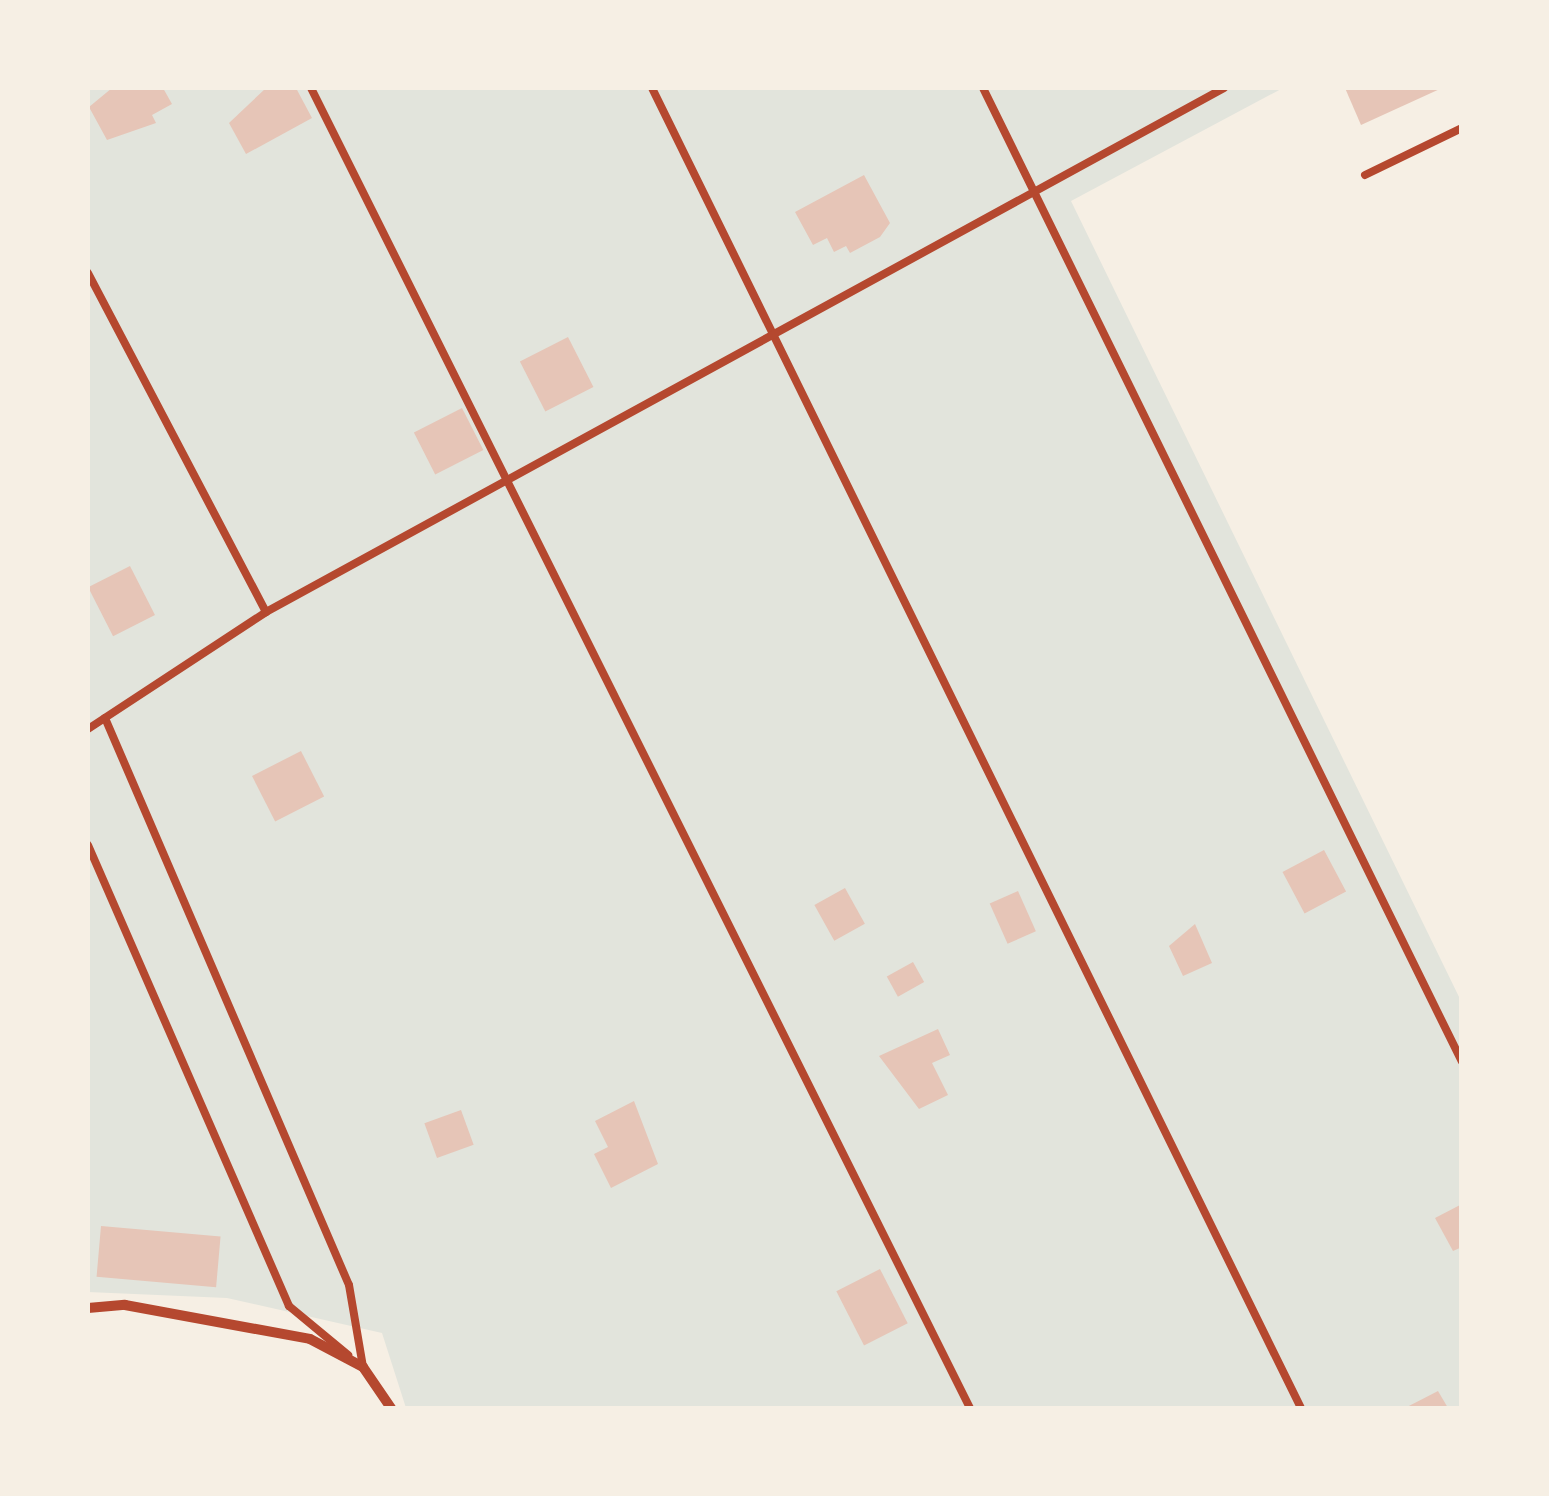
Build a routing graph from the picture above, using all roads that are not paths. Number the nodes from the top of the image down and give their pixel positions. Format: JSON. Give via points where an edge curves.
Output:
{"nodes":[{"id":1,"x":311,"y":88,"type":"edge"},
{"id":2,"x":652,"y":88,"type":"edge"},
{"id":3,"x":984,"y":88,"type":"edge"},
{"id":4,"x":1224,"y":88,"type":"edge"},
{"id":5,"x":1462,"y":128,"type":"edge"},
{"id":6,"x":1365,"y":175,"type":"dead end"},
{"id":7,"x":1036,"y":192,"type":"junction"},
{"id":8,"x":88,"y":274,"type":"edge"},
{"id":9,"x":776,"y":336,"type":"junction"},
{"id":10,"x":513,"y":481,"type":"junction"},
{"id":11,"x":266,"y":612,"type":"junction"},
{"id":12,"x":105,"y":718,"type":"junction"},
{"id":13,"x":88,"y":729,"type":"edge"},
{"id":14,"x":88,"y":845,"type":"edge"},
{"id":15,"x":1462,"y":1062,"type":"edge"},
{"id":16,"x":88,"y":1308,"type":"edge"},
{"id":17,"x":363,"y":1366,"type":"junction"},
{"id":18,"x":391,"y":1408,"type":"edge"},
{"id":19,"x":970,"y":1408,"type":"edge"},
{"id":20,"x":1301,"y":1408,"type":"edge"}],
"edges":[{"from":1,"to":10,"type":"lane"},
{"from":2,"to":9,"type":"lane"},
{"from":3,"to":7,"type":"lane"},
{"from":4,"to":7,"type":"lane"},
{"from":5,"to":6,"type":"lane"},
{"from":7,"to":9,"type":"lane"},
{"from":7,"to":15,"type":"lane"},
{"from":8,"to":11,"type":"lane"},
{"from":9,"to":10,"type":"lane"},
{"from":9,"to":20,"type":"lane"},
{"from":10,"to":11,"type":"lane"},
{"from":10,"to":19,"type":"lane"},
{"from":11,"to":12,"type":"lane"},
{"from":12,"to":13,"type":"lane"},
{"from":12,"to":17,"type":"lane","via":[[349,1285]]},
{"from":14,"to":17,"type":"lane","via":[[289,1306]]},
{"from":16,"to":17,"type":"street","via":[[125,1305],[310,1339]]},
{"from":17,"to":18,"type":"street"}]}
